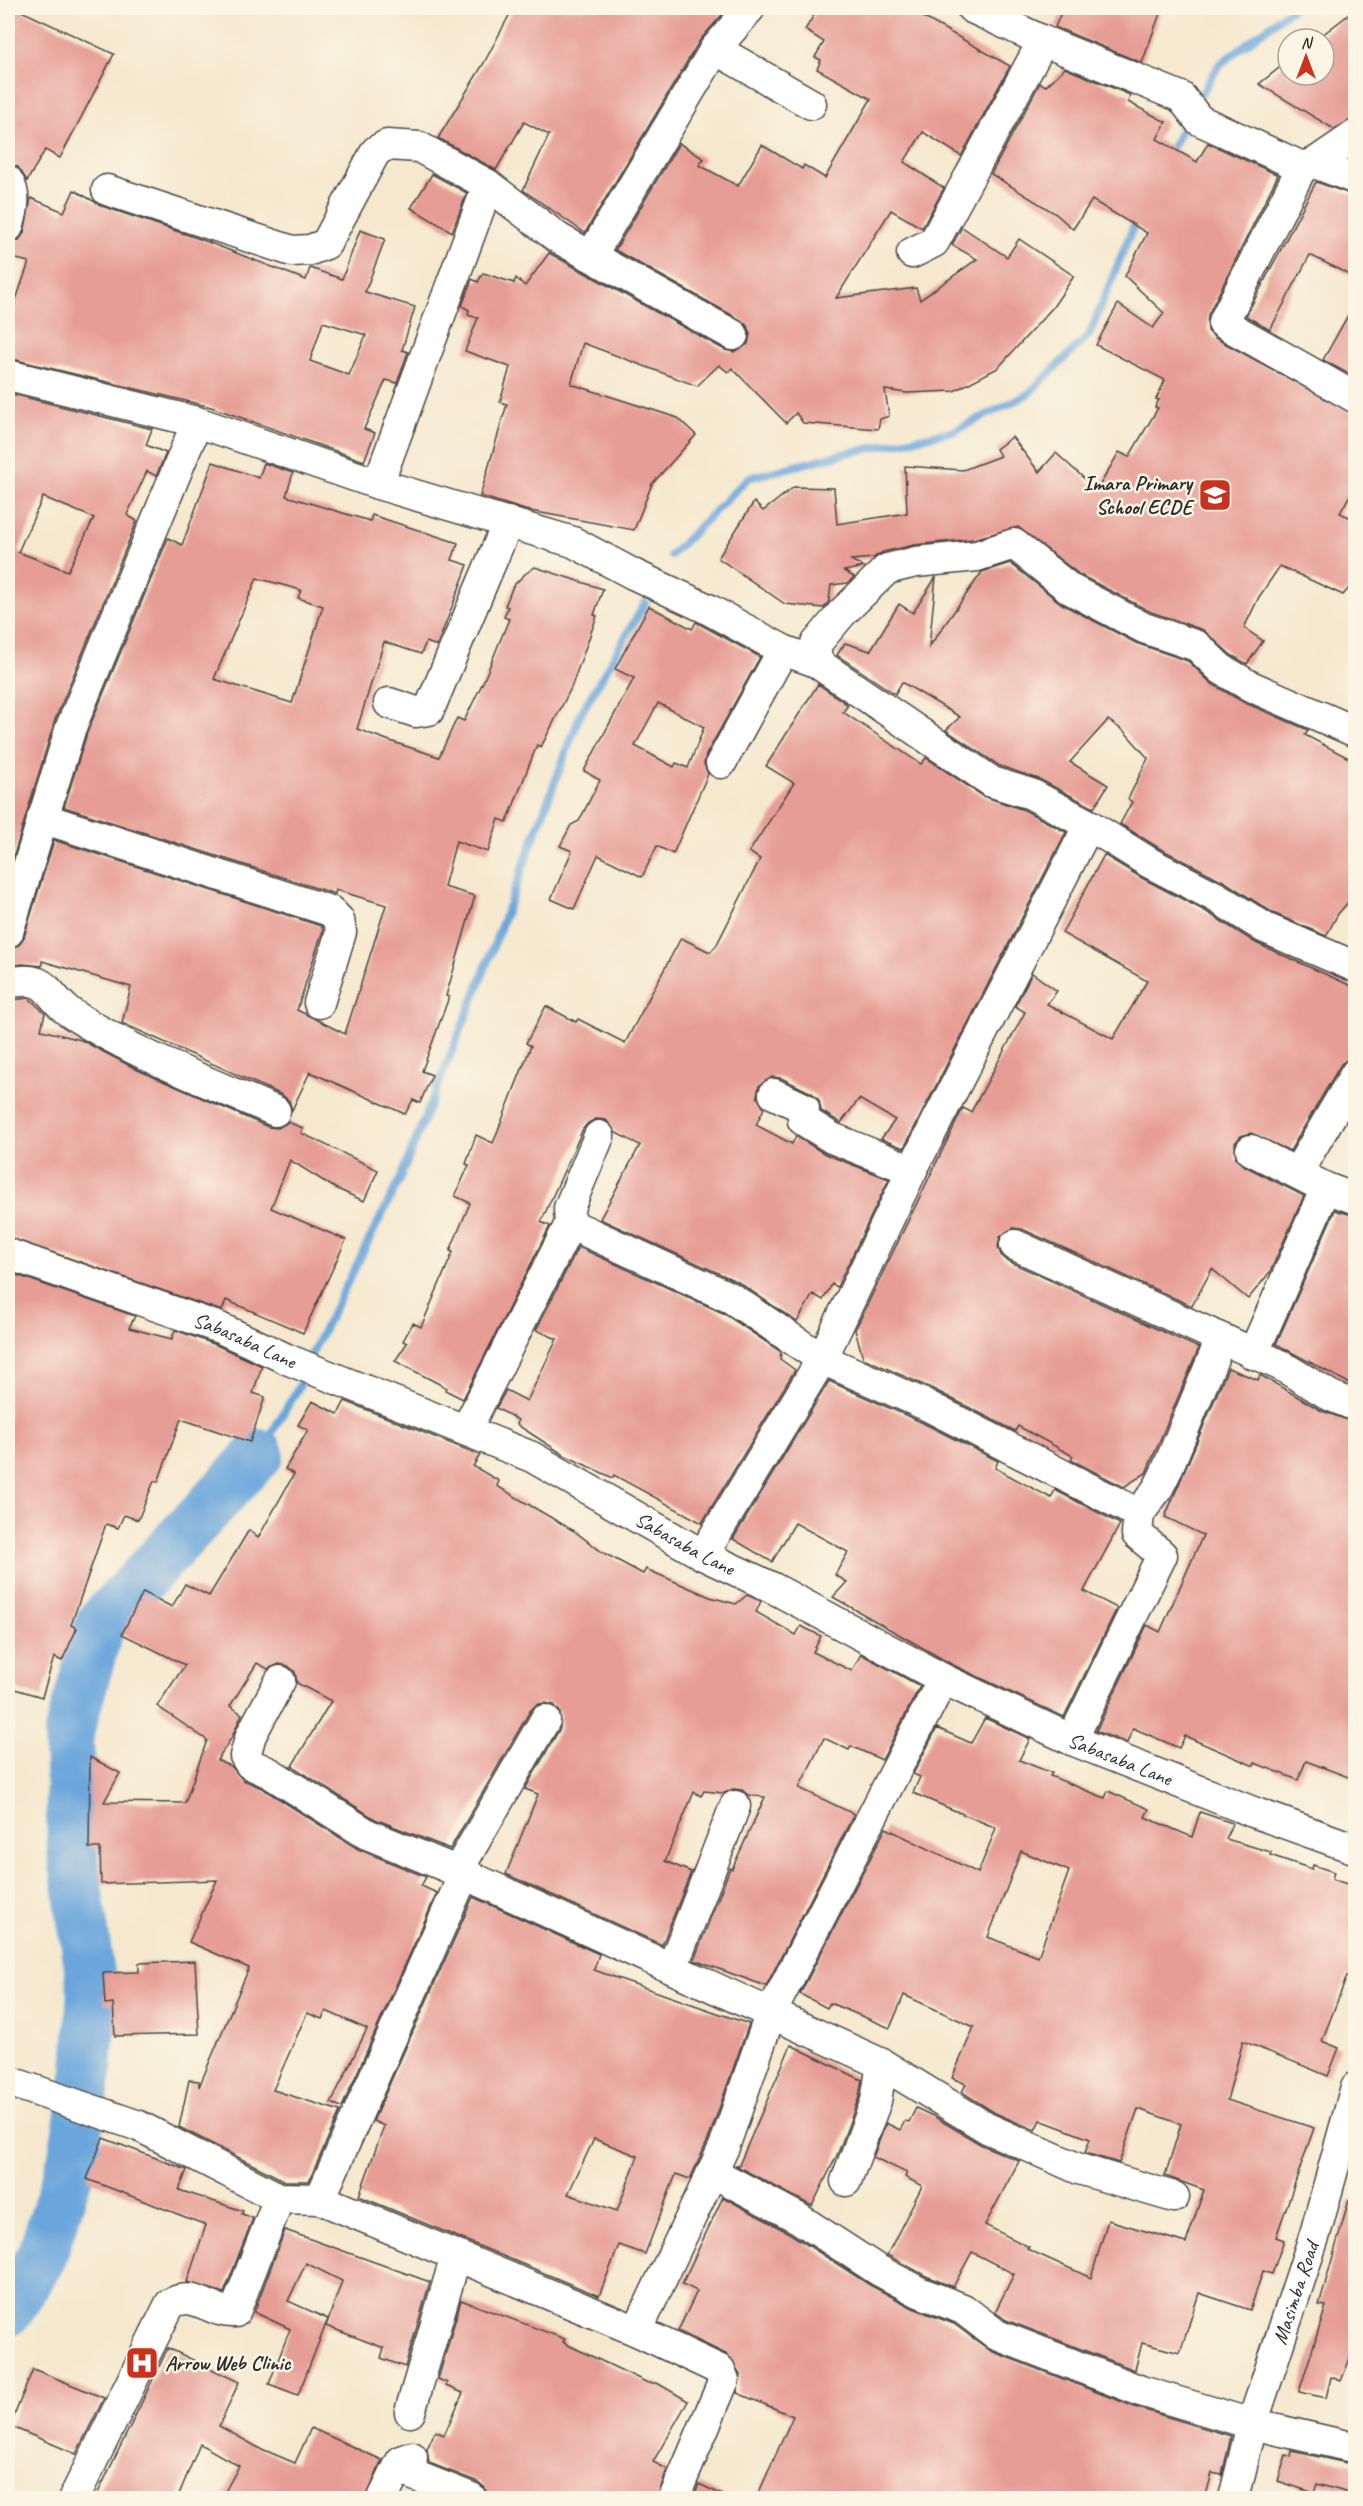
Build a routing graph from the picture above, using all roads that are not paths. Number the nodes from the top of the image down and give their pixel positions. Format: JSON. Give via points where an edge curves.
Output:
{"nodes":[{"id":1,"x":750,"y":8,"type":"edge"},
{"id":2,"x":972,"y":8,"type":"edge"},
{"id":3,"x":1043,"y":41,"type":"junction"},
{"id":4,"x":716,"y":49,"type":"junction"},
{"id":5,"x":811,"y":104,"type":"dead end"},
{"id":6,"x":1356,"y":135,"type":"edge"},
{"id":7,"x":1309,"y":165,"type":"junction"},
{"id":8,"x":1356,"y":179,"type":"edge"},
{"id":9,"x":8,"y":181,"type":"edge"},
{"id":10,"x":488,"y":185,"type":"junction"},
{"id":11,"x":107,"y":190,"type":"dead end"},
{"id":12,"x":8,"y":227,"type":"edge"},
{"id":13,"x":912,"y":253,"type":"dead end"},
{"id":14,"x":591,"y":256,"type":"junction"},
{"id":15,"x":733,"y":336,"type":"dead end"},
{"id":16,"x":8,"y":375,"type":"edge"},
{"id":17,"x":1356,"y":398,"type":"edge"},
{"id":18,"x":196,"y":422,"type":"junction"},
{"id":19,"x":378,"y":484,"type":"junction"},
{"id":20,"x":508,"y":522,"type":"junction"},
{"id":21,"x":783,"y":650,"type":"junction"},
{"id":22,"x":816,"y":662,"type":"junction"},
{"id":23,"x":389,"y":703,"type":"dead end"},
{"id":24,"x":1356,"y":732,"type":"edge"},
{"id":25,"x":721,"y":763,"type":"dead end"},
{"id":26,"x":42,"y":818,"type":"junction"},
{"id":27,"x":1089,"y":825,"type":"junction"},
{"id":28,"x":8,"y":932,"type":"edge"},
{"id":29,"x":1356,"y":967,"type":"edge"},
{"id":30,"x":8,"y":983,"type":"edge"},
{"id":31,"x":319,"y":1003,"type":"dead end"},
{"id":32,"x":1356,"y":1073,"type":"edge"},
{"id":33,"x":774,"y":1094,"type":"dead end"},
{"id":34,"x":275,"y":1110,"type":"dead end"},
{"id":35,"x":599,"y":1136,"type":"dead end"},
{"id":36,"x":1251,"y":1150,"type":"dead end"},
{"id":37,"x":912,"y":1170,"type":"junction"},
{"id":38,"x":1298,"y":1173,"type":"junction"},
{"id":39,"x":1326,"y":1188,"type":"junction"},
{"id":40,"x":1356,"y":1199,"type":"edge"},
{"id":41,"x":570,"y":1224,"type":"junction"},
{"id":42,"x":1015,"y":1245,"type":"dead end"},
{"id":43,"x":8,"y":1254,"type":"edge"},
{"id":44,"x":1221,"y":1339,"type":"junction"},
{"id":45,"x":1253,"y":1354,"type":"junction"},
{"id":46,"x":822,"y":1359,"type":"junction"},
{"id":47,"x":1356,"y":1406,"type":"edge"},
{"id":48,"x":466,"y":1430,"type":"junction"},
{"id":49,"x":1139,"y":1514,"type":"junction"},
{"id":50,"x":703,"y":1555,"type":"junction"},
{"id":51,"x":944,"y":1679,"type":"junction"},
{"id":52,"x":280,"y":1681,"type":"dead end"},
{"id":53,"x":545,"y":1720,"type":"dead end"},
{"id":54,"x":1072,"y":1740,"type":"junction"},
{"id":55,"x":735,"y":1806,"type":"dead end"},
{"id":56,"x":1356,"y":1849,"type":"edge"},
{"id":57,"x":460,"y":1873,"type":"junction"},
{"id":58,"x":672,"y":1968,"type":"junction"},
{"id":59,"x":770,"y":2015,"type":"junction"},
{"id":60,"x":882,"y":2064,"type":"junction"},
{"id":61,"x":14,"y":2083,"type":"edge"},
{"id":62,"x":1356,"y":2087,"type":"edge"},
{"id":63,"x":712,"y":2172,"type":"junction"},
{"id":64,"x":846,"y":2181,"type":"dead end"},
{"id":65,"x":1174,"y":2197,"type":"dead end"},
{"id":66,"x":279,"y":2198,"type":"junction"},
{"id":67,"x":320,"y":2199,"type":"junction"},
{"id":68,"x":456,"y":2256,"type":"junction"},
{"id":69,"x":637,"y":2331,"type":"junction"},
{"id":70,"x":410,"y":2412,"type":"dead end"},
{"id":71,"x":1252,"y":2424,"type":"junction"},
{"id":72,"x":1356,"y":2448,"type":"edge"},
{"id":73,"x":74,"y":2499,"type":"edge"},
{"id":74,"x":383,"y":2499,"type":"edge"},
{"id":75,"x":471,"y":2499,"type":"edge"},
{"id":76,"x":674,"y":2499,"type":"edge"},
{"id":77,"x":1233,"y":2499,"type":"edge"}],
"edges":[{"from":1,"to":4,"type":"street"},
{"from":2,"to":3,"type":"street"},
{"from":3,"to":7,"type":"street","via":[[1181,97],[1199,120]]},
{"from":3,"to":13,"type":"street","via":[[934,242]]},
{"from":4,"to":5,"type":"street"},
{"from":4,"to":14,"type":"street"},
{"from":6,"to":7,"type":"street"},
{"from":7,"to":8,"type":"street"},
{"from":7,"to":17,"type":"street","via":[[1223,323]]},
{"from":9,"to":12,"type":"street","via":[[13,197]]},
{"from":10,"to":11,"type":"street","via":[[419,147],[387,145],[376,151],[326,244],[292,251]]},
{"from":10,"to":14,"type":"street","via":[[558,238]]},
{"from":10,"to":19,"type":"street"},
{"from":14,"to":15,"type":"street"},
{"from":16,"to":18,"type":"street"},
{"from":18,"to":19,"type":"street"},
{"from":18,"to":26,"type":"street","via":[[76,716]]},
{"from":19,"to":20,"type":"street"},
{"from":20,"to":21,"type":"street","via":[[573,542]]},
{"from":20,"to":23,"type":"street","via":[[429,710],[416,712]]},
{"from":21,"to":22,"type":"street"},
{"from":21,"to":25,"type":"street"},
{"from":22,"to":24,"type":"street","via":[[816,644],[887,569],[977,556],[1014,544],[1070,589],[1144,628],[1197,646],[1221,669],[1250,686]]},
{"from":22,"to":27,"type":"street","via":[[992,782],[1030,794]]},
{"from":26,"to":28,"type":"street"},
{"from":26,"to":31,"type":"street","via":[[330,911],[339,920],[341,932]]},
{"from":27,"to":29,"type":"street","via":[[1265,928]]},
{"from":27,"to":37,"type":"street"},
{"from":30,"to":34,"type":"street","via":[[24,979],[50,989],[69,1012],[135,1051]]},
{"from":32,"to":38,"type":"street"},
{"from":33,"to":37,"type":"street","via":[[804,1108],[803,1120],[832,1138]]},
{"from":35,"to":41,"type":"street","via":[[569,1208]]},
{"from":36,"to":38,"type":"street"},
{"from":37,"to":46,"type":"street"},
{"from":38,"to":39,"type":"street"},
{"from":39,"to":40,"type":"street"},
{"from":39,"to":45,"type":"street"},
{"from":41,"to":46,"type":"street","via":[[731,1298]]},
{"from":41,"to":48,"type":"street"},
{"from":42,"to":44,"type":"street"},
{"from":43,"to":48,"type":"street","name":"Sabasaba Lane","via":[[220,1328]]},
{"from":44,"to":45,"type":"street"},
{"from":44,"to":49,"type":"street","via":[[1167,1472]]},
{"from":45,"to":47,"type":"street"},
{"from":46,"to":49,"type":"street","via":[[928,1406]]},
{"from":46,"to":50,"type":"street"},
{"from":48,"to":50,"type":"street","name":"Sabasaba Lane","via":[[532,1457]]},
{"from":49,"to":54,"type":"street","via":[[1137,1534],[1161,1556]]},
{"from":50,"to":51,"type":"street","name":"Sabasaba Lane"},
{"from":51,"to":54,"type":"street","name":"Sabasaba Lane"},
{"from":51,"to":59,"type":"street"},
{"from":52,"to":57,"type":"street","via":[[246,1750],[250,1764],[367,1834]]},
{"from":53,"to":57,"type":"street"},
{"from":54,"to":56,"type":"street","name":"Sabasaba Lane"},
{"from":55,"to":58,"type":"street"},
{"from":57,"to":58,"type":"street"},
{"from":57,"to":67,"type":"street"},
{"from":58,"to":59,"type":"street"},
{"from":59,"to":60,"type":"street"},
{"from":59,"to":63,"type":"street"},
{"from":60,"to":64,"type":"street","via":[[876,2101]]},
{"from":60,"to":65,"type":"street","via":[[987,2128],[1078,2169]]},
{"from":61,"to":66,"type":"street","via":[[139,2127]]},
{"from":62,"to":71,"type":"street","name":"Masimba Road","via":[[1315,2234]]},
{"from":63,"to":69,"type":"street"},
{"from":63,"to":71,"type":"street","via":[[798,2218],[878,2270],[963,2309],[996,2335],[1141,2391]]},
{"from":66,"to":67,"type":"street"},
{"from":66,"to":73,"type":"street","via":[[235,2312],[227,2313],[188,2298],[170,2304]]},
{"from":67,"to":68,"type":"street"},
{"from":68,"to":69,"type":"street"},
{"from":68,"to":70,"type":"street"},
{"from":69,"to":76,"type":"street","via":[[714,2366],[724,2380]]},
{"from":71,"to":72,"type":"street"},
{"from":71,"to":77,"type":"street","name":"Masimba Road"},
{"from":74,"to":75,"type":"street","via":[[401,2461],[412,2457],[411,2474]]}]}
